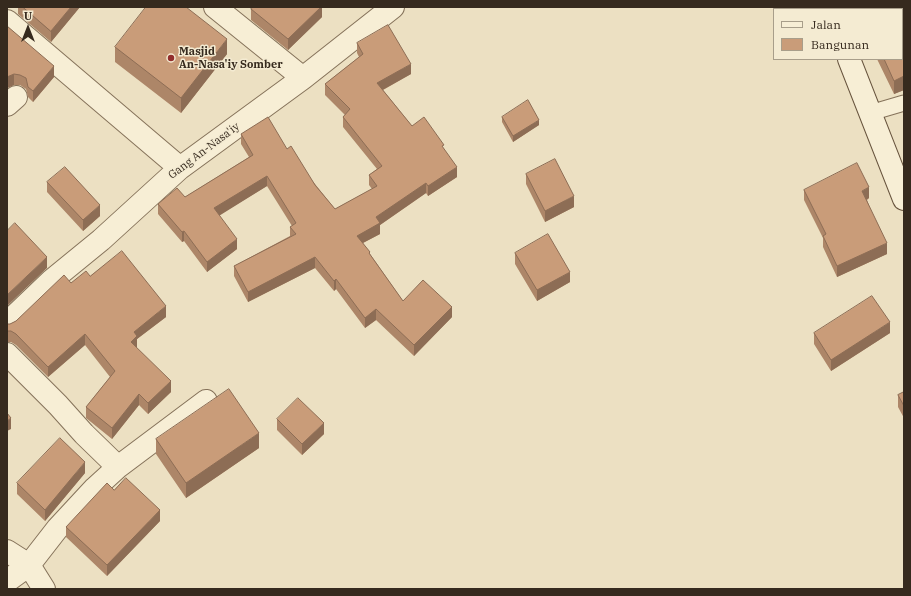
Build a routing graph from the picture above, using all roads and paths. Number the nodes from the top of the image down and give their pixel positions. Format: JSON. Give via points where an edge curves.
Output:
{"nodes":[{"id":1,"x":215,"y":7,"type":"edge"},
{"id":2,"x":393,"y":7,"type":"edge"},
{"id":3,"x":7,"y":21,"type":"edge"},
{"id":4,"x":849,"y":60,"type":"edge"},
{"id":5,"x":303,"y":78,"type":"junction"},
{"id":6,"x":904,"y":103,"type":"edge"},
{"id":7,"x":870,"y":113,"type":"junction"},
{"id":8,"x":180,"y":168,"type":"junction"},
{"id":9,"x":904,"y":199,"type":"edge"},
{"id":10,"x":7,"y":323,"type":"edge"},
{"id":11,"x":7,"y":354,"type":"edge"},
{"id":12,"x":206,"y":401,"type":"dead end"},
{"id":13,"x":118,"y":467,"type":"junction"},
{"id":14,"x":7,"y":551,"type":"edge"},
{"id":15,"x":29,"y":565,"type":"junction"},
{"id":16,"x":7,"y":582,"type":"edge"},
{"id":17,"x":44,"y":589,"type":"edge"}],
"edges":[{"from":1,"to":5,"type":"street"},
{"from":2,"to":5,"type":"street","name":"Gang An-Nasa'iy"},
{"from":3,"to":8,"type":"street"},
{"from":4,"to":7,"type":"street"},
{"from":5,"to":8,"type":"street","name":"Gang An-Nasa'iy"},
{"from":6,"to":7,"type":"lane"},
{"from":7,"to":9,"type":"street"},
{"from":8,"to":10,"type":"street","name":"Gang An-Nasa'iy"},
{"from":11,"to":13,"type":"street"},
{"from":12,"to":13,"type":"street"},
{"from":13,"to":15,"type":"street","via":[[57,529]]},
{"from":14,"to":15,"type":"street"},
{"from":15,"to":16,"type":"street"},
{"from":15,"to":17,"type":"street"}]}
